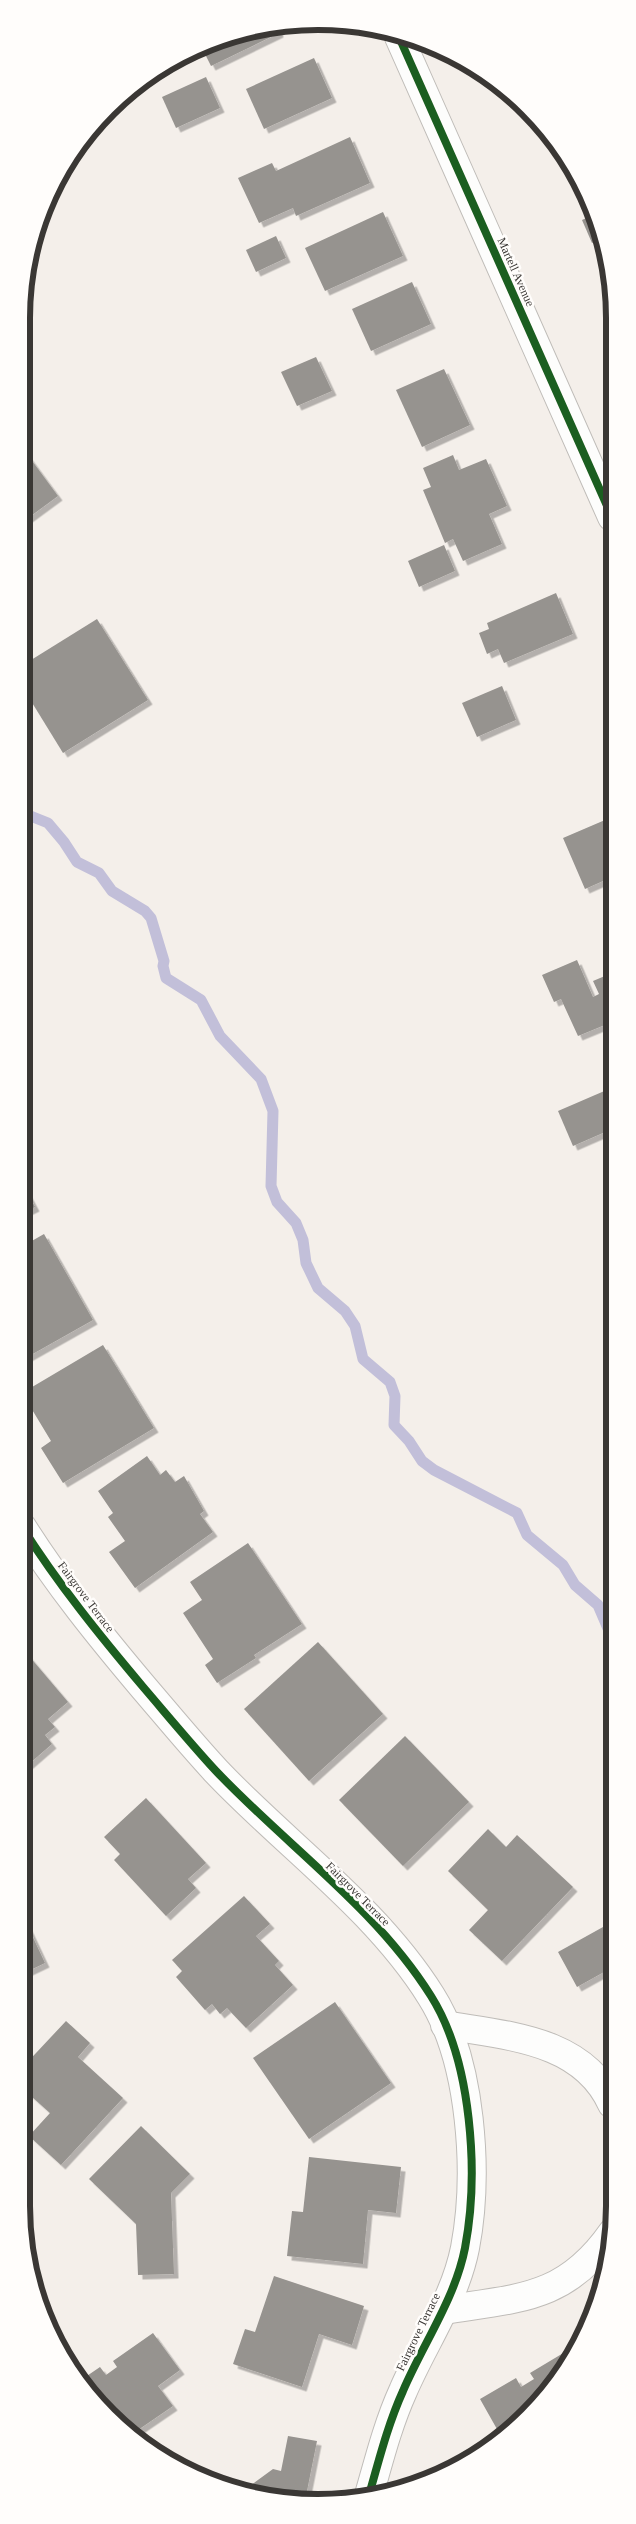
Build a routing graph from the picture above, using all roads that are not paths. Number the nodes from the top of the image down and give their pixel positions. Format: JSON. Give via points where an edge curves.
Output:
{"nodes":[{"id":1,"x":401,"y":42,"type":"edge"},
{"id":2,"x":606,"y":503,"type":"edge"},
{"id":3,"x":30,"y":1549,"type":"edge"},
{"id":4,"x":445,"y":2025,"type":"junction"},
{"id":5,"x":606,"y":2090,"type":"edge"},
{"id":6,"x":604,"y":2246,"type":"edge"},
{"id":7,"x":444,"y":2310,"type":"junction"},
{"id":8,"x":371,"y":2489,"type":"edge"}],
"edges":[{"from":1,"to":2,"type":"street","name":"Martell Avenue"},
{"from":3,"to":4,"type":"street","name":"Fairgrove Terrace","via":[[215,1770],[390,1942],[431,1996]]},
{"from":4,"to":5,"type":"street","via":[[525,2039],[559,2050],[587,2069]]},
{"from":4,"to":7,"type":"street","name":"Fairgrove Terrace","via":[[462,2077],[470,2133],[472,2192],[464,2251]]},
{"from":6,"to":7,"type":"street","name":"Fairgrove Terrace","via":[[573,2276],[546,2291]]},
{"from":7,"to":8,"type":"street","name":"Fairgrove Terrace","via":[[402,2392]]}]}
